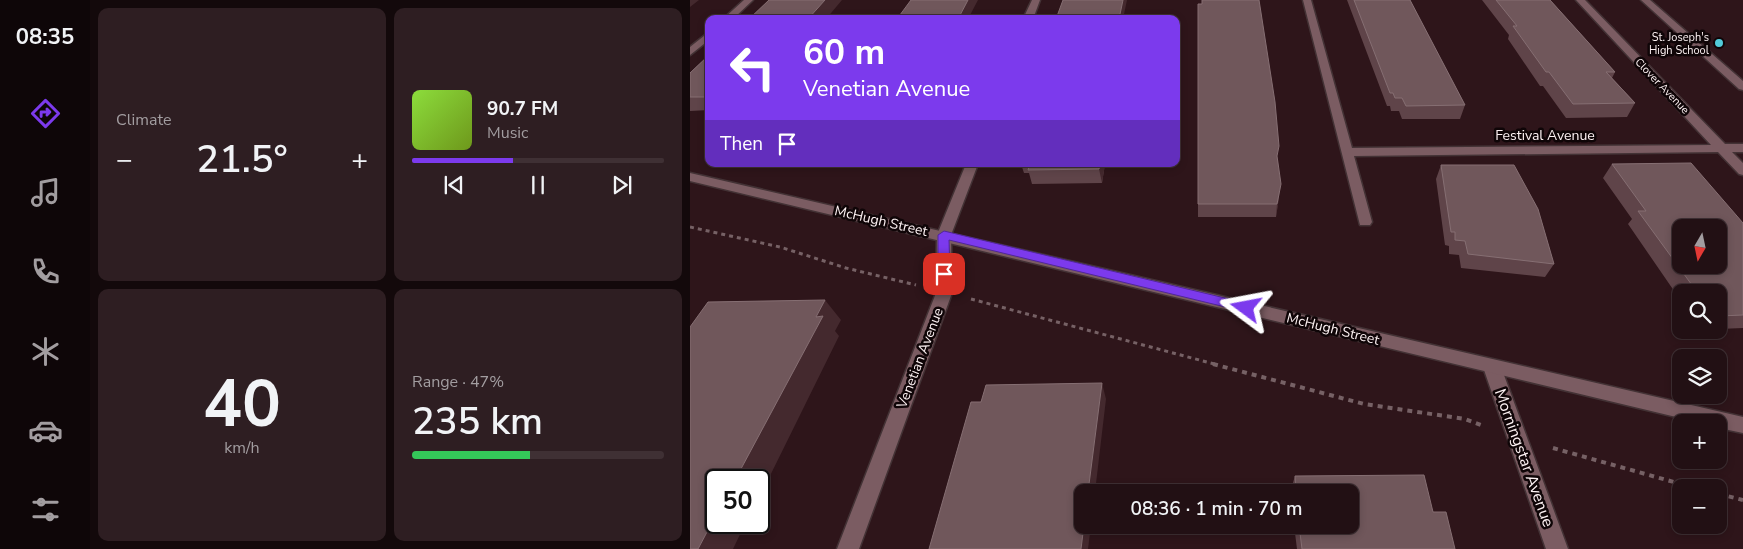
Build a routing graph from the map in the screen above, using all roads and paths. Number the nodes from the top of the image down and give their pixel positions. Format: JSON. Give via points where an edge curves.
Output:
{"nodes":[{"id":1,"x":749,"y":0,"type":"edge"},
{"id":2,"x":1036,"y":0,"type":"edge"},
{"id":3,"x":1307,"y":0,"type":"edge"},
{"id":4,"x":1580,"y":0,"type":"edge"},
{"id":5,"x":1644,"y":0,"type":"edge"},
{"id":6,"x":732,"y":15,"type":"edge"},
{"id":7,"x":1030,"y":15,"type":"edge"},
{"id":8,"x":705,"y":39,"type":"edge"},
{"id":9,"x":690,"y":52,"type":"edge"},
{"id":10,"x":1743,"y":87,"type":"edge"},
{"id":11,"x":1743,"y":148,"type":"edge"},
{"id":12,"x":1722,"y":149,"type":"junction"},
{"id":13,"x":1348,"y":152,"type":"junction"},
{"id":14,"x":971,"y":167,"type":"edge"},
{"id":15,"x":1743,"y":171,"type":"edge"},
{"id":16,"x":690,"y":177,"type":"edge"},
{"id":17,"x":1365,"y":222,"type":"dead end"},
{"id":18,"x":690,"y":227,"type":"edge"},
{"id":19,"x":944,"y":235,"type":"junction"},
{"id":20,"x":917,"y":286,"type":"dead end"},
{"id":21,"x":995,"y":304,"type":"dead end"},
{"id":22,"x":1492,"y":367,"type":"junction"},
{"id":23,"x":1465,"y":419,"type":"dead end"},
{"id":24,"x":1743,"y":425,"type":"edge"},
{"id":25,"x":1577,"y":456,"type":"dead end"},
{"id":26,"x":1672,"y":482,"type":"edge"},
{"id":27,"x":1727,"y":496,"type":"edge"},
{"id":28,"x":1743,"y":500,"type":"edge"},
{"id":29,"x":848,"y":549,"type":"edge"},
{"id":30,"x":1557,"y":549,"type":"edge"}],
"edges":[{"from":1,"to":6,"type":"street"},
{"from":2,"to":7,"type":"street"},
{"from":3,"to":13,"type":"street"},
{"from":4,"to":12,"type":"street","name":"Clover Avenue"},
{"from":5,"to":10,"type":"street"},
{"from":8,"to":9,"type":"street"},
{"from":11,"to":12,"type":"street","name":"Festival Avenue"},
{"from":12,"to":13,"type":"street","name":"Festival Avenue"},
{"from":12,"to":15,"type":"street","name":"Clover Avenue"},
{"from":13,"to":17,"type":"street"},
{"from":14,"to":19,"type":"street","name":"Venetian Avenue"},
{"from":16,"to":19,"type":"street","name":"McHugh Street"},
{"from":18,"to":20,"type":"path","via":[[780,247]]},
{"from":19,"to":22,"type":"street","name":"McHugh Street"},
{"from":19,"to":29,"type":"street","name":"Venetian Avenue","via":[[944,293]]},
{"from":21,"to":23,"type":"path","via":[[1364,404]]},
{"from":22,"to":24,"type":"street","name":"McHugh Street"},
{"from":22,"to":30,"type":"street","name":"Morningstar Avenue"},
{"from":25,"to":26,"type":"path"},
{"from":27,"to":28,"type":"path"}]}
